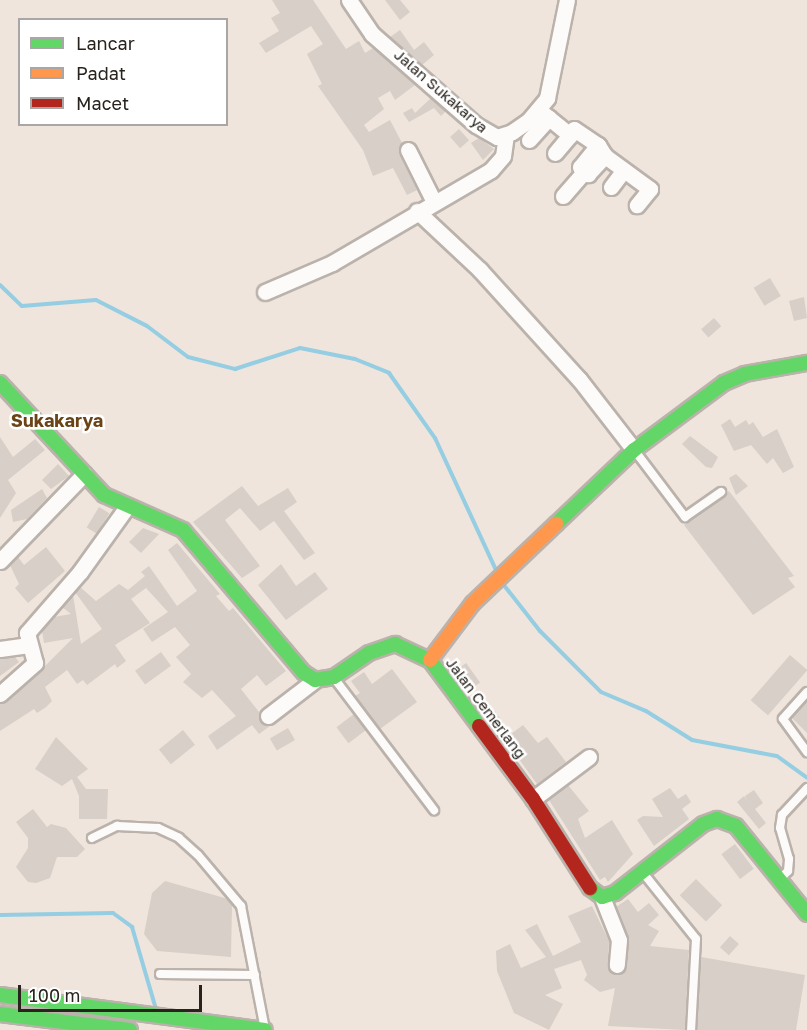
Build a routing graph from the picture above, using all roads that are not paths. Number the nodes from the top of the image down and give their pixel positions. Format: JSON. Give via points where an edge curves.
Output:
{"nodes":[{"id":1,"x":349,"y":0,"type":"edge"},
{"id":2,"x":567,"y":0,"type":"edge"},
{"id":3,"x":544,"y":114,"type":"junction"},
{"id":4,"x":506,"y":135,"type":"junction"},
{"id":5,"x":570,"y":135,"type":"junction"},
{"id":6,"x":529,"y":140,"type":"dead end"},
{"id":7,"x":408,"y":150,"type":"dead end"},
{"id":8,"x":601,"y":151,"type":"junction"},
{"id":9,"x":555,"y":153,"type":"dead end"},
{"id":10,"x":624,"y":170,"type":"junction"},
{"id":11,"x":611,"y":187,"type":"dead end"},
{"id":12,"x":563,"y":196,"type":"dead end"},
{"id":13,"x":434,"y":202,"type":"junction"},
{"id":14,"x":637,"y":206,"type":"dead end"},
{"id":15,"x":417,"y":211,"type":"junction"},
{"id":16,"x":265,"y":292,"type":"dead end"},
{"id":17,"x":807,"y":363,"type":"edge"},
{"id":18,"x":0,"y":383,"type":"edge"},
{"id":19,"x":634,"y":450,"type":"junction"},
{"id":20,"x":84,"y":474,"type":"junction"},
{"id":21,"x":721,"y":492,"type":"dead end"},
{"id":22,"x":126,"y":508,"type":"junction"},
{"id":23,"x":0,"y":561,"type":"edge"},
{"id":24,"x":29,"y":645,"type":"junction"},
{"id":25,"x":0,"y":649,"type":"edge"},
{"id":26,"x":430,"y":660,"type":"junction"},
{"id":27,"x":334,"y":677,"type":"junction"},
{"id":28,"x":315,"y":680,"type":"junction"},
{"id":29,"x":807,"y":692,"type":"edge"},
{"id":30,"x":0,"y":694,"type":"edge"},
{"id":31,"x":268,"y":716,"type":"dead end"},
{"id":32,"x":807,"y":752,"type":"edge"},
{"id":33,"x":589,"y":756,"type":"dead end"},
{"id":34,"x":807,"y":788,"type":"edge"},
{"id":35,"x":533,"y":799,"type":"junction"},
{"id":36,"x":434,"y":810,"type":"dead end"},
{"id":37,"x":92,"y":838,"type":"dead end"},
{"id":38,"x":643,"y":873,"type":"junction"},
{"id":39,"x":780,"y":879,"type":"junction"},
{"id":40,"x":602,"y":897,"type":"junction"},
{"id":41,"x":807,"y":914,"type":"edge"},
{"id":42,"x":617,"y":965,"type":"dead end"},
{"id":43,"x":160,"y":975,"type":"dead end"},
{"id":44,"x":255,"y":975,"type":"junction"},
{"id":45,"x":0,"y":995,"type":"edge"},
{"id":46,"x":0,"y":1014,"type":"edge"},
{"id":47,"x":130,"y":1030,"type":"edge"},
{"id":48,"x":265,"y":1030,"type":"edge"},
{"id":49,"x":691,"y":1030,"type":"edge"}],
"edges":[{"from":1,"to":4,"type":"street","name":"Jalan Sukakarya","via":[[372,33],[476,125],[497,136]]},
{"from":2,"to":3,"type":"street","name":"Jalan Sukakarya"},
{"from":3,"to":4,"type":"street","name":"Jalan Sukakarya"},
{"from":3,"to":5,"type":"street"},
{"from":3,"to":6,"type":"street"},
{"from":4,"to":13,"type":"street","via":[[505,151],[496,166]]},
{"from":5,"to":8,"type":"street","via":[[574,129]]},
{"from":5,"to":9,"type":"street"},
{"from":7,"to":13,"type":"street"},
{"from":8,"to":10,"type":"street"},
{"from":8,"to":12,"type":"street","via":[[580,166],[585,171]]},
{"from":10,"to":11,"type":"street"},
{"from":10,"to":14,"type":"street","via":[[650,189]]},
{"from":13,"to":15,"type":"street"},
{"from":15,"to":16,"type":"street","via":[[332,263]]},
{"from":15,"to":19,"type":"street","via":[[480,270],[579,379]]},
{"from":17,"to":19,"type":"street","via":[[745,374],[724,383]]},
{"from":18,"to":20,"type":"street"},
{"from":19,"to":21,"type":"lane","via":[[685,517]]},
{"from":19,"to":26,"type":"street","via":[[473,603]]},
{"from":20,"to":22,"type":"street"},
{"from":20,"to":23,"type":"street"},
{"from":22,"to":24,"type":"street","via":[[80,572],[27,633]]},
{"from":22,"to":28,"type":"street","via":[[183,530],[304,673]]},
{"from":24,"to":25,"type":"street"},
{"from":24,"to":30,"type":"street","via":[[35,663]]},
{"from":26,"to":27,"type":"street","name":"Jalan Cemerlang","via":[[403,647],[384,646]]},
{"from":26,"to":35,"type":"street","name":"Jalan Cemerlang"},
{"from":27,"to":28,"type":"street","name":"Jalan Cemerlang"},
{"from":27,"to":36,"type":"lane"},
{"from":28,"to":31,"type":"street"},
{"from":29,"to":32,"type":"lane","via":[[783,719]]},
{"from":33,"to":35,"type":"street"},
{"from":34,"to":39,"type":"lane","via":[[782,815],[780,828],[789,859],[788,871]]},
{"from":35,"to":40,"type":"street","name":"Jalan Cemerlang","via":[[581,877]]},
{"from":37,"to":44,"type":"lane","via":[[117,826],[158,828],[179,838],[241,906]]},
{"from":38,"to":39,"type":"street","via":[[703,824],[717,819],[736,826]]},
{"from":38,"to":40,"type":"street"},
{"from":38,"to":49,"type":"lane","via":[[696,939]]},
{"from":39,"to":41,"type":"street"},
{"from":40,"to":42,"type":"street","via":[[619,939]]},
{"from":43,"to":44,"type":"lane"},
{"from":44,"to":48,"type":"lane"},
{"from":45,"to":48,"type":"street"},
{"from":46,"to":47,"type":"street"}]}
